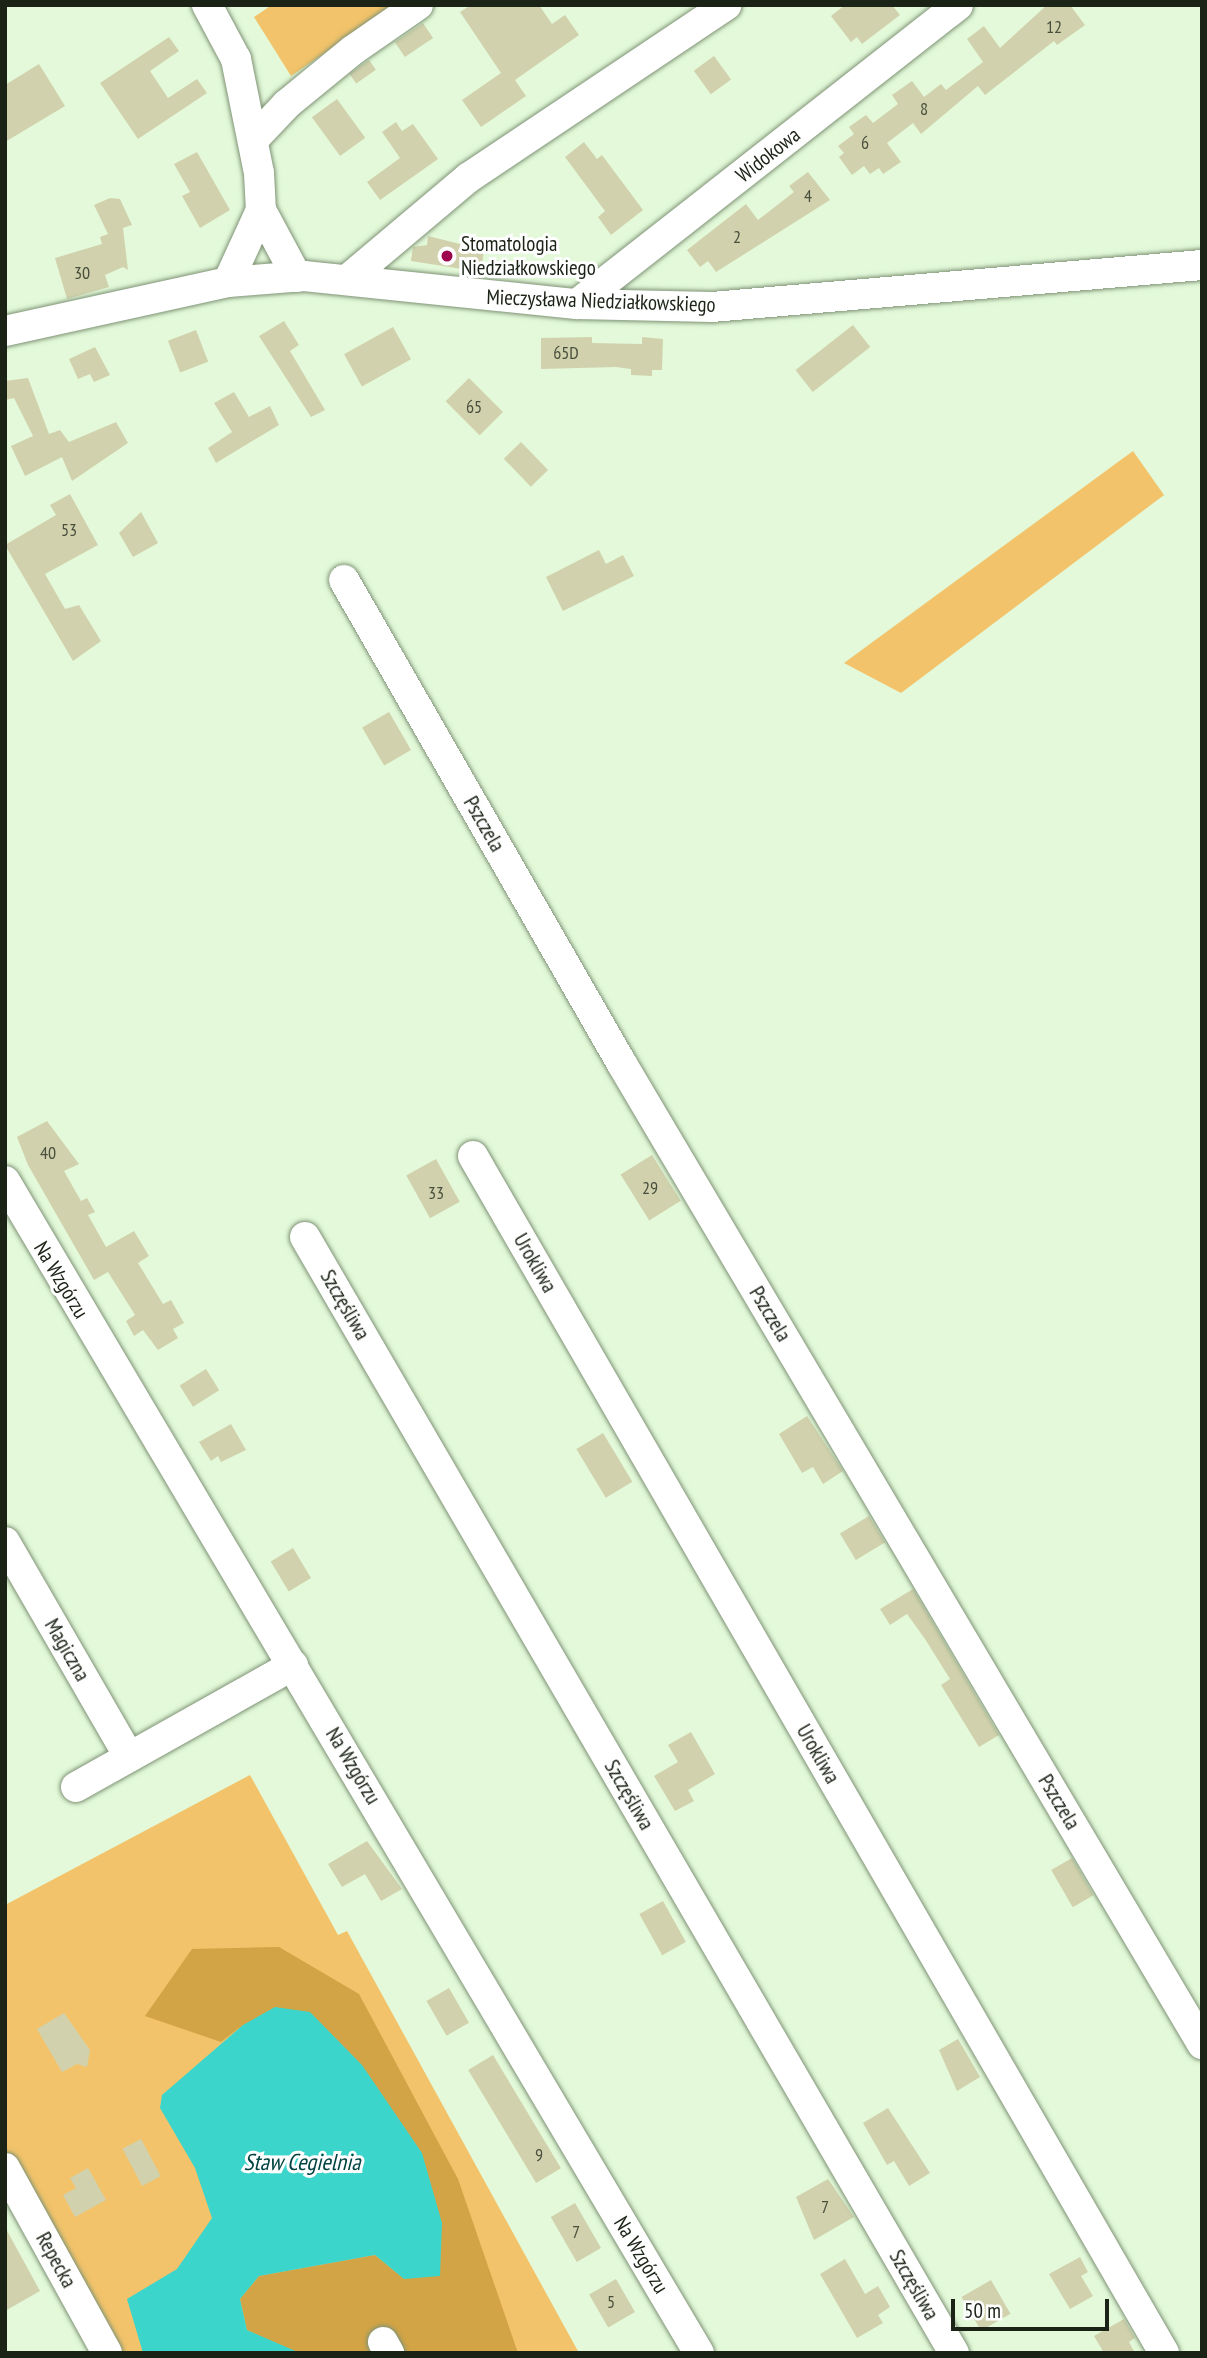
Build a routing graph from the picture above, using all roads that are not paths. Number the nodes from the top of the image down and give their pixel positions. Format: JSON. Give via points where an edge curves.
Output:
{"nodes":[{"id":1,"x":418,"y":5,"type":"edge"},
{"id":2,"x":726,"y":5,"type":"edge"},
{"id":3,"x":958,"y":5,"type":"edge"},
{"id":4,"x":214,"y":11,"type":"edge"},
{"id":5,"x":253,"y":140,"type":"junction"},
{"id":6,"x":261,"y":210,"type":"junction"},
{"id":7,"x":1202,"y":265,"type":"edge"},
{"id":8,"x":297,"y":277,"type":"junction"},
{"id":9,"x":348,"y":279,"type":"junction"},
{"id":10,"x":228,"y":282,"type":"junction"},
{"id":11,"x":577,"y":304,"type":"junction"},
{"id":12,"x":5,"y":331,"type":"edge"},
{"id":13,"x":344,"y":580,"type":"dead end"},
{"id":14,"x":473,"y":1156,"type":"dead end"},
{"id":15,"x":5,"y":1181,"type":"edge"},
{"id":16,"x":305,"y":1237,"type":"dead end"},
{"id":17,"x":5,"y":1542,"type":"edge"},
{"id":18,"x":293,"y":1665,"type":"junction"},
{"id":19,"x":129,"y":1757,"type":"junction"},
{"id":20,"x":76,"y":1787,"type":"dead end"},
{"id":21,"x":1202,"y":2044,"type":"edge"},
{"id":22,"x":5,"y":2168,"type":"edge"},
{"id":23,"x":107,"y":2353,"type":"edge"},
{"id":24,"x":699,"y":2353,"type":"edge"},
{"id":25,"x":954,"y":2353,"type":"edge"},
{"id":26,"x":1164,"y":2353,"type":"edge"}],
"edges":[{"from":1,"to":5,"type":"street","via":[[334,65]]},
{"from":2,"to":9,"type":"street","via":[[468,178]]},
{"from":3,"to":11,"type":"street","name":"Widokowa"},
{"from":4,"to":5,"type":"street","via":[[236,59]]},
{"from":5,"to":6,"type":"street"},
{"from":6,"to":8,"type":"street"},
{"from":6,"to":10,"type":"street"},
{"from":7,"to":11,"type":"street","name":"Mieczysława Niedziałkowskiego","via":[[712,307]]},
{"from":8,"to":9,"type":"street","name":"Mieczysława Niedziałkowskiego"},
{"from":8,"to":10,"type":"street","name":"Mieczysława Niedziałkowskiego"},
{"from":9,"to":11,"type":"street","name":"Mieczysława Niedziałkowskiego"},
{"from":10,"to":12,"type":"street","name":"Mieczysława Niedziałkowskiego"},
{"from":13,"to":21,"type":"street","name":"Pszczela","via":[[622,1064]]},
{"from":14,"to":26,"type":"street","name":"Urokliwa"},
{"from":15,"to":18,"type":"street","name":"Na Wzgórzu"},
{"from":16,"to":25,"type":"street","name":"Szczęśliwa"},
{"from":17,"to":19,"type":"street","name":"Magiczna"},
{"from":18,"to":19,"type":"street"},
{"from":18,"to":24,"type":"street","name":"Na Wzgórzu"},
{"from":19,"to":20,"type":"street"},
{"from":22,"to":23,"type":"street","name":"Repecka"}]}
